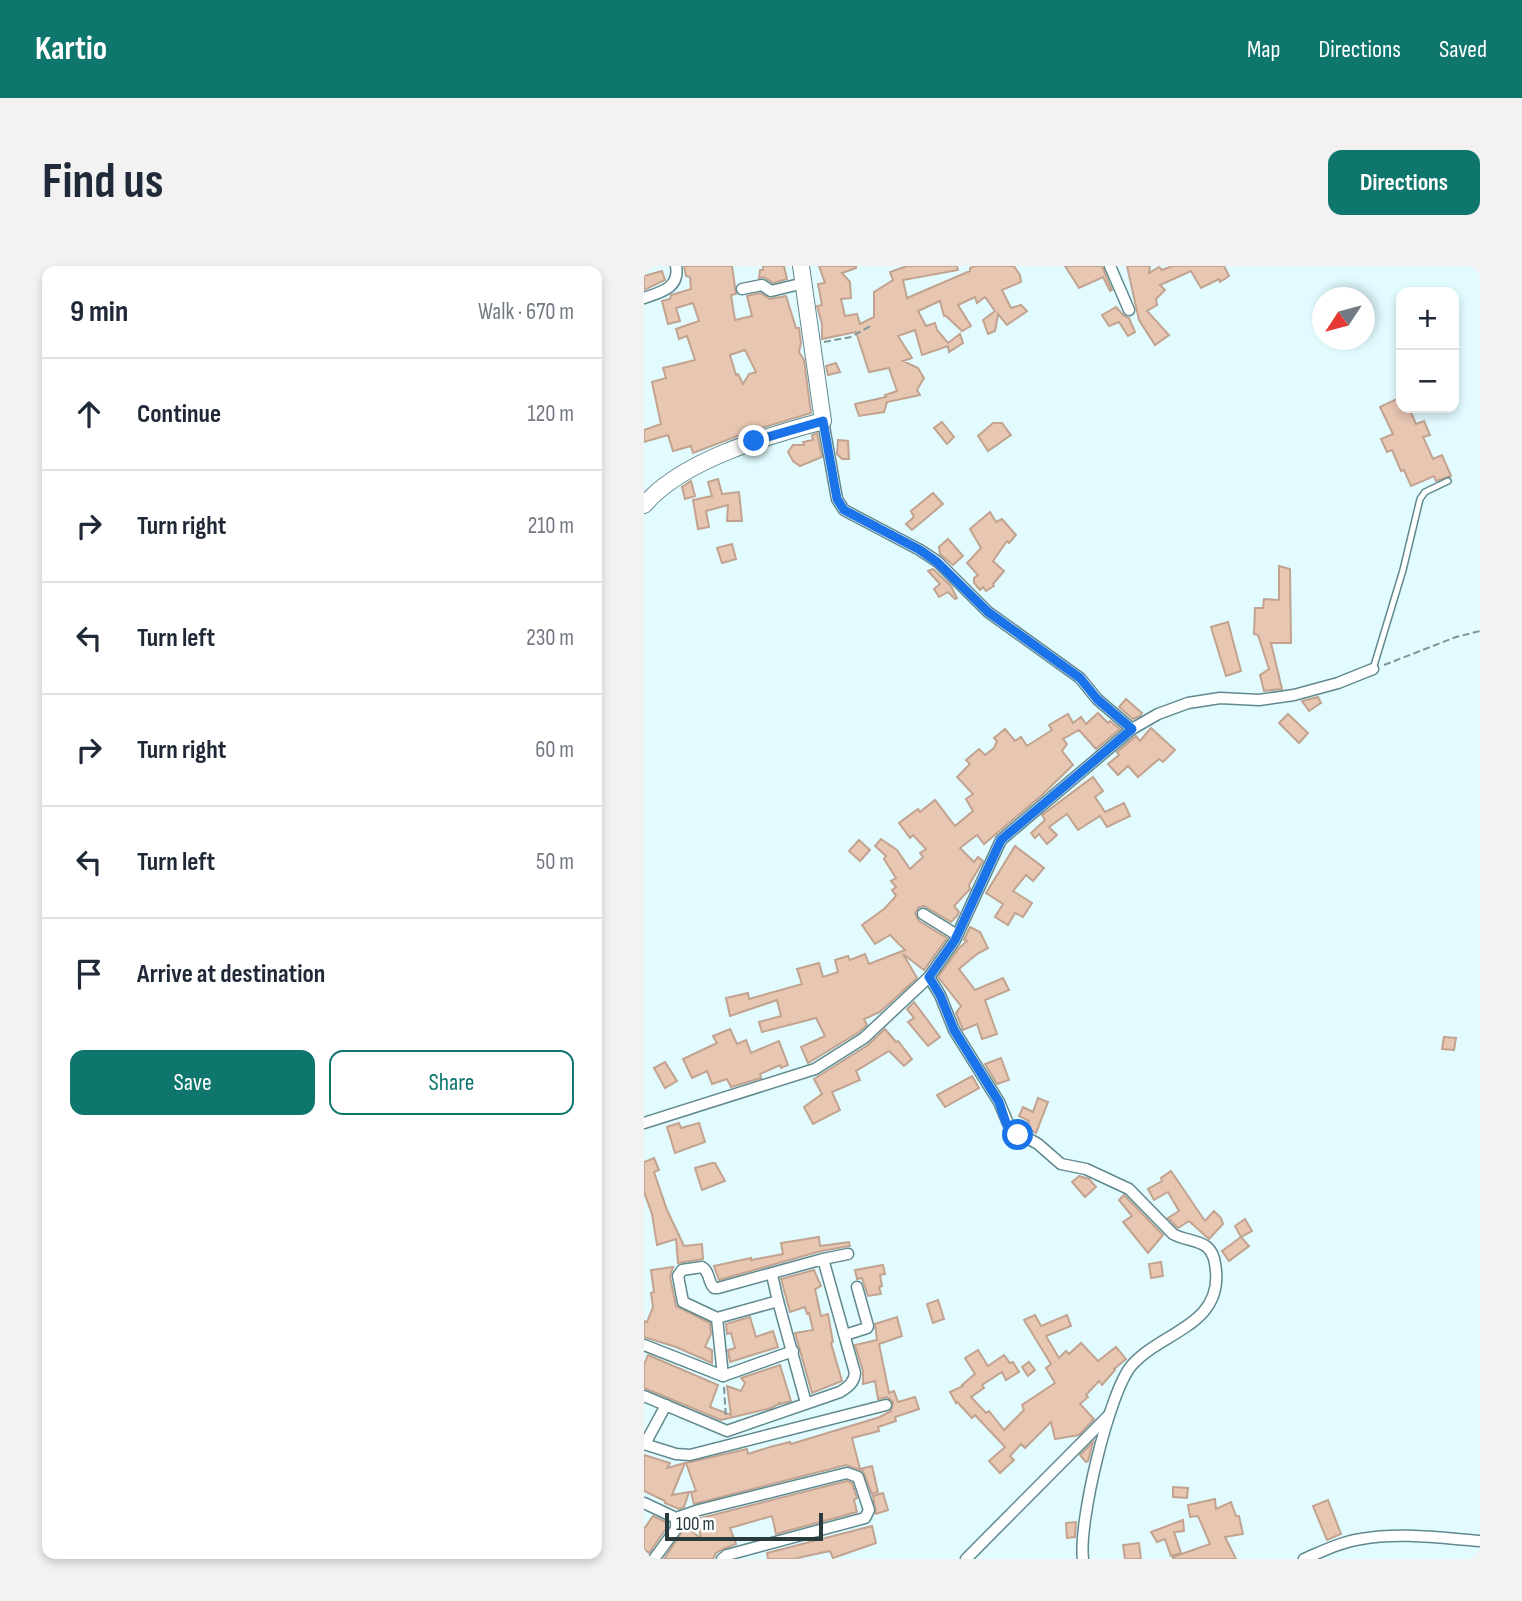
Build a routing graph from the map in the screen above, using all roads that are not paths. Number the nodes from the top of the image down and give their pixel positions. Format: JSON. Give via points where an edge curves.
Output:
{"nodes":[{"id":1,"x":676,"y":266,"type":"edge"},
{"id":2,"x":801,"y":266,"type":"edge"},
{"id":3,"x":1110,"y":266,"type":"edge"},
{"id":4,"x":804,"y":283,"type":"junction"},
{"id":5,"x":742,"y":289,"type":"dead end"},
{"id":6,"x":644,"y":298,"type":"edge"},
{"id":7,"x":1129,"y":310,"type":"dead end"},
{"id":8,"x":823,"y":421,"type":"junction"},
{"id":9,"x":1448,"y":481,"type":"dead end"},
{"id":10,"x":644,"y":505,"type":"edge"},
{"id":11,"x":1373,"y":669,"type":"joint"},
{"id":12,"x":1132,"y":729,"type":"junction"},
{"id":13,"x":923,"y":914,"type":"dead end"},
{"id":14,"x":957,"y":936,"type":"junction"},
{"id":15,"x":929,"y":977,"type":"junction"},
{"id":16,"x":644,"y":1123,"type":"edge"},
{"id":17,"x":848,"y":1254,"type":"dead end"},
{"id":18,"x":823,"y":1259,"type":"junction"},
{"id":19,"x":772,"y":1275,"type":"junction"},
{"id":20,"x":857,"y":1287,"type":"dead end"},
{"id":21,"x":778,"y":1301,"type":"junction"},
{"id":22,"x":717,"y":1318,"type":"junction"},
{"id":23,"x":845,"y":1335,"type":"junction"},
{"id":24,"x":644,"y":1345,"type":"edge"},
{"id":25,"x":793,"y":1351,"type":"junction"},
{"id":26,"x":723,"y":1376,"type":"junction"},
{"id":27,"x":644,"y":1396,"type":"edge"},
{"id":28,"x":806,"y":1403,"type":"junction"},
{"id":29,"x":666,"y":1405,"type":"junction"},
{"id":30,"x":886,"y":1405,"type":"dead end"},
{"id":31,"x":1109,"y":1415,"type":"junction"},
{"id":32,"x":645,"y":1444,"type":"edge"},
{"id":33,"x":644,"y":1503,"type":"edge"},
{"id":34,"x":676,"y":1518,"type":"junction"},
{"id":35,"x":1480,"y":1541,"type":"edge"},
{"id":36,"x":754,"y":1554,"type":"edge"},
{"id":37,"x":654,"y":1559,"type":"edge"},
{"id":38,"x":722,"y":1559,"type":"edge"},
{"id":39,"x":965,"y":1559,"type":"edge"},
{"id":40,"x":1083,"y":1559,"type":"edge"},
{"id":41,"x":1304,"y":1559,"type":"edge"}],
"edges":[{"from":1,"to":6,"type":"street","via":[[673,285]]},
{"from":2,"to":4,"type":"street"},
{"from":3,"to":7,"type":"street"},
{"from":4,"to":5,"type":"street","via":[[771,291],[762,285]]},
{"from":4,"to":8,"type":"street"},
{"from":8,"to":10,"type":"street","via":[[739,447],[673,479]]},
{"from":8,"to":12,"type":"street","via":[[837,499],[844,510],[937,562],[988,612],[1080,678]]},
{"from":9,"to":11,"type":"lane","via":[[1420,499]]},
{"from":11,"to":12,"type":"street","via":[[1294,695],[1188,703]]},
{"from":12,"to":14,"type":"street","via":[[1001,840]]},
{"from":13,"to":14,"type":"street"},
{"from":14,"to":15,"type":"street"},
{"from":15,"to":16,"type":"street","via":[[864,1038],[815,1069]]},
{"from":15,"to":31,"type":"street","via":[[1013,1131],[1061,1164],[1086,1169],[1129,1189],[1173,1234],[1212,1251],[1214,1296],[1203,1314],[1131,1366]]},
{"from":17,"to":18,"type":"street"},
{"from":18,"to":19,"type":"street"},
{"from":18,"to":23,"type":"street"},
{"from":19,"to":21,"type":"street"},
{"from":19,"to":22,"type":"street","via":[[713,1288],[705,1269],[681,1270],[682,1302]]},
{"from":20,"to":23,"type":"street","via":[[868,1326]]},
{"from":21,"to":22,"type":"street"},
{"from":21,"to":25,"type":"street"},
{"from":22,"to":26,"type":"street"},
{"from":23,"to":28,"type":"street","via":[[855,1379],[840,1392]]},
{"from":24,"to":26,"type":"street"},
{"from":25,"to":26,"type":"street"},
{"from":25,"to":28,"type":"street"},
{"from":27,"to":29,"type":"street"},
{"from":28,"to":29,"type":"street","via":[[727,1431]]},
{"from":29,"to":32,"type":"street"},
{"from":30,"to":32,"type":"street","via":[[690,1455]]},
{"from":31,"to":39,"type":"street"},
{"from":31,"to":40,"type":"street","via":[[1087,1500]]},
{"from":33,"to":34,"type":"street"},
{"from":34,"to":36,"type":"street","via":[[847,1473],[858,1476],[869,1510],[865,1518]]},
{"from":34,"to":37,"type":"street","via":[[676,1529]]},
{"from":35,"to":41,"type":"street","via":[[1363,1538]]},
{"from":36,"to":38,"type":"street"}]}
